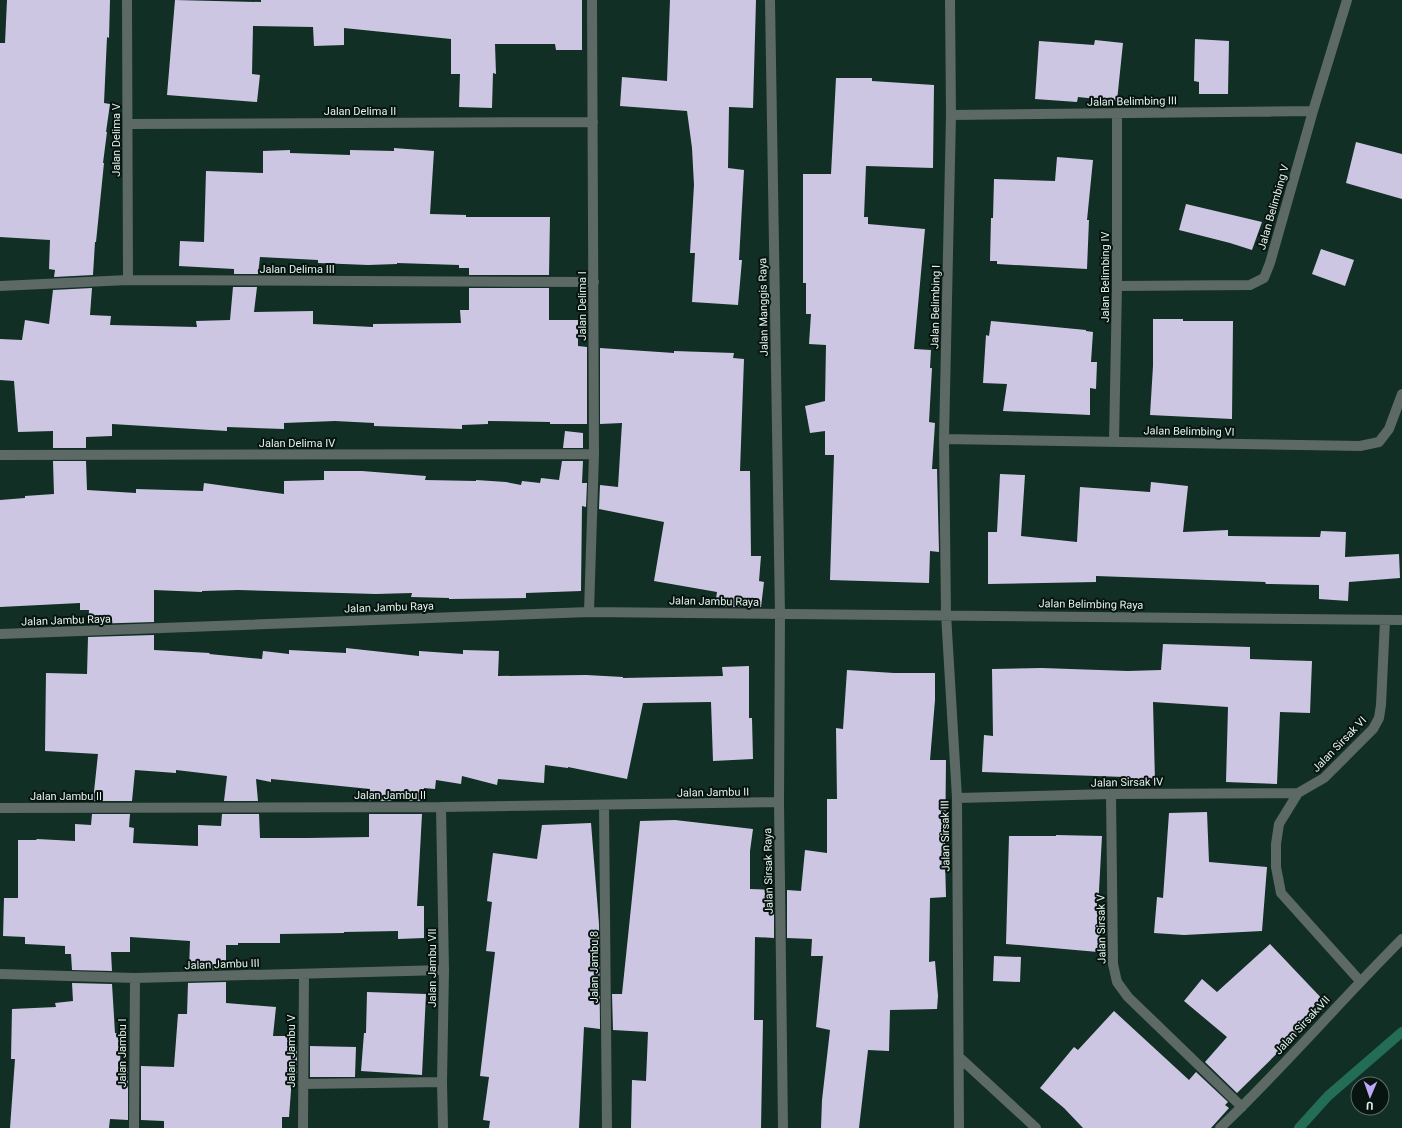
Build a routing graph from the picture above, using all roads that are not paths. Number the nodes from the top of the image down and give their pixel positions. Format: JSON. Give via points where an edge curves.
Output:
{"nodes":[{"id":1,"x":127,"y":0,"type":"edge"},
{"id":2,"x":592,"y":0,"type":"edge"},
{"id":3,"x":770,"y":0,"type":"edge"},
{"id":4,"x":950,"y":0,"type":"edge"},
{"id":5,"x":1347,"y":0,"type":"edge"},
{"id":6,"x":1313,"y":111,"type":"junction"},
{"id":7,"x":1116,"y":113,"type":"junction"},
{"id":8,"x":951,"y":115,"type":"junction"},
{"id":9,"x":593,"y":122,"type":"junction"},
{"id":10,"x":128,"y":124,"type":"junction"},
{"id":11,"x":128,"y":280,"type":"junction"},
{"id":12,"x":594,"y":282,"type":"junction"},
{"id":13,"x":0,"y":286,"type":"edge"},
{"id":14,"x":1117,"y":286,"type":"junction"},
{"id":15,"x":1402,"y":394,"type":"edge"},
{"id":16,"x":944,"y":439,"type":"junction"},
{"id":17,"x":1114,"y":442,"type":"junction"},
{"id":18,"x":594,"y":454,"type":"junction"},
{"id":19,"x":0,"y":455,"type":"edge"},
{"id":20,"x":589,"y":612,"type":"junction"},
{"id":21,"x":780,"y":614,"type":"junction"},
{"id":22,"x":946,"y":614,"type":"junction"},
{"id":23,"x":1385,"y":620,"type":"junction"},
{"id":24,"x":1402,"y":620,"type":"edge"},
{"id":25,"x":0,"y":634,"type":"edge"},
{"id":26,"x":1298,"y":793,"type":"junction"},
{"id":27,"x":1111,"y":794,"type":"junction"},
{"id":28,"x":957,"y":798,"type":"junction"},
{"id":29,"x":779,"y":802,"type":"junction"},
{"id":30,"x":604,"y":806,"type":"junction"},
{"id":31,"x":441,"y":807,"type":"junction"},
{"id":32,"x":0,"y":808,"type":"edge"},
{"id":33,"x":1402,"y":939,"type":"edge"},
{"id":34,"x":444,"y":970,"type":"junction"},
{"id":35,"x":0,"y":974,"type":"edge"},
{"id":36,"x":304,"y":974,"type":"junction"},
{"id":37,"x":135,"y":978,"type":"junction"},
{"id":38,"x":1360,"y":981,"type":"junction"},
{"id":39,"x":959,"y":1057,"type":"junction"},
{"id":40,"x":442,"y":1082,"type":"junction"},
{"id":41,"x":303,"y":1084,"type":"junction"},
{"id":42,"x":1242,"y":1107,"type":"junction"},
{"id":43,"x":134,"y":1128,"type":"edge"},
{"id":44,"x":303,"y":1128,"type":"edge"},
{"id":45,"x":443,"y":1128,"type":"edge"},
{"id":46,"x":607,"y":1128,"type":"edge"},
{"id":47,"x":783,"y":1128,"type":"edge"},
{"id":48,"x":959,"y":1128,"type":"edge"},
{"id":49,"x":1036,"y":1128,"type":"edge"},
{"id":50,"x":1220,"y":1128,"type":"edge"}],
"edges":[{"from":1,"to":10,"type":"street","name":"Jalan Delima V"},
{"from":2,"to":9,"type":"street","name":"Jalan Delima I"},
{"from":3,"to":21,"type":"street","name":"Jalan Manggis Raya"},
{"from":4,"to":8,"type":"street","name":"Jalan Belimbing I"},
{"from":5,"to":6,"type":"street","name":"Jalan Belimbing V"},
{"from":6,"to":7,"type":"street","name":"Jalan Belimbing III"},
{"from":6,"to":14,"type":"street","name":"Jalan Belimbing V","via":[[1264,278],[1250,286]]},
{"from":7,"to":8,"type":"street","name":"Jalan Belimbing III"},
{"from":7,"to":14,"type":"street","name":"Jalan Belimbing IV"},
{"from":8,"to":16,"type":"street","name":"Jalan Belimbing I"},
{"from":9,"to":10,"type":"street","name":"Jalan Delima II"},
{"from":9,"to":12,"type":"street","name":"Jalan Delima I"},
{"from":10,"to":11,"type":"street","name":"Jalan Delima V"},
{"from":11,"to":12,"type":"street","name":"Jalan Delima III"},
{"from":11,"to":13,"type":"street","name":"Jalan Delima III"},
{"from":12,"to":18,"type":"street","name":"Jalan Delima I"},
{"from":14,"to":17,"type":"street","name":"Jalan Belimbing IV"},
{"from":15,"to":17,"type":"street","name":"Jalan Belimbing VI","via":[[1389,429],[1379,442],[1360,446]]},
{"from":16,"to":17,"type":"street","name":"Jalan Belimbing VI"},
{"from":16,"to":22,"type":"street","name":"Jalan Belimbing I"},
{"from":18,"to":19,"type":"street","name":"Jalan Delima IV"},
{"from":18,"to":20,"type":"street","name":"Jalan Delima I"},
{"from":20,"to":21,"type":"street","name":"Jalan Jambu Raya"},
{"from":20,"to":25,"type":"street","name":"Jalan Jambu Raya"},
{"from":21,"to":22,"type":"street","name":"Jalan Belimbing Raya"},
{"from":21,"to":29,"type":"street","name":"Jalan Sirsak Raya"},
{"from":22,"to":23,"type":"street","name":"Jalan Belimbing Raya"},
{"from":22,"to":28,"type":"street","name":"Jalan Sirsak III"},
{"from":23,"to":24,"type":"street","name":"Jalan Belimbing Raya"},
{"from":23,"to":26,"type":"street","name":"Jalan Sirsak VI","via":[[1379,718],[1373,729],[1324,778]]},
{"from":26,"to":27,"type":"street","name":"Jalan Sirsak IV"},
{"from":26,"to":38,"type":"street","name":"Jalan Sirsak VI","via":[[1279,824],[1276,867],[1281,893]]},
{"from":27,"to":28,"type":"street","name":"Jalan Sirsak IV"},
{"from":27,"to":42,"type":"street","name":"Jalan Sirsak V","via":[[1112,964],[1117,982],[1128,997]]},
{"from":28,"to":39,"type":"street","name":"Jalan Sirsak III"},
{"from":29,"to":30,"type":"street","name":"Jalan Jambu II"},
{"from":29,"to":47,"type":"street","name":"Jalan Sirsak Raya"},
{"from":30,"to":31,"type":"street","name":"Jalan Jambu II"},
{"from":30,"to":46,"type":"street","name":"Jalan Jambu 8"},
{"from":31,"to":32,"type":"street","name":"Jalan Jambu II"},
{"from":31,"to":34,"type":"street","name":"Jalan Jambu VII"},
{"from":33,"to":38,"type":"street","name":"Jalan Sirsak VII"},
{"from":34,"to":36,"type":"street","name":"Jalan Jambu III"},
{"from":34,"to":40,"type":"street","name":"Jalan Jambu VII"},
{"from":35,"to":37,"type":"street","name":"Jalan Jambu III"},
{"from":36,"to":37,"type":"street","name":"Jalan Jambu III"},
{"from":36,"to":41,"type":"street","name":"Jalan Jambu V"},
{"from":37,"to":43,"type":"street","name":"Jalan Jambu I"},
{"from":38,"to":42,"type":"street","name":"Jalan Sirsak VII"},
{"from":39,"to":48,"type":"street","name":"Jalan Sirsak III"},
{"from":39,"to":49,"type":"street"},
{"from":40,"to":41,"type":"street"},
{"from":40,"to":45,"type":"street","name":"Jalan Jambu VII"},
{"from":41,"to":44,"type":"street","name":"Jalan Jambu V"},
{"from":42,"to":50,"type":"street","name":"Jalan Sirsak VII"}]}
